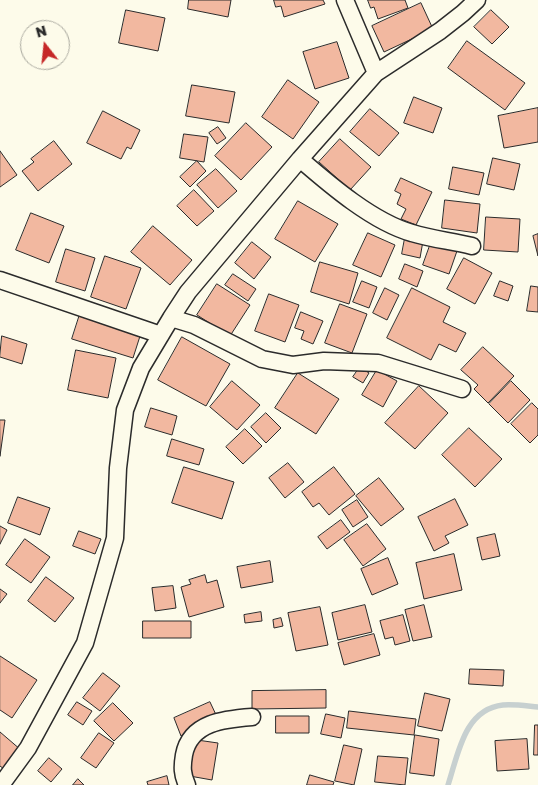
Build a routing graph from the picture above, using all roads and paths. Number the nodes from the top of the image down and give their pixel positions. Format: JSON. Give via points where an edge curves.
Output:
{"nodes":[{"id":1,"x":345,"y":0,"type":"edge"},
{"id":2,"x":477,"y":0,"type":"edge"},
{"id":3,"x":376,"y":73,"type":"junction"},
{"id":4,"x":300,"y":159,"type":"junction"},
{"id":5,"x":472,"y":246,"type":"dead end"},
{"id":6,"x":0,"y":280,"type":"edge"},
{"id":7,"x":171,"y":318,"type":"junction"},
{"id":8,"x":161,"y":335,"type":"junction"},
{"id":9,"x":462,"y":389,"type":"dead end"},
{"id":10,"x":252,"y":717,"type":"dead end"},
{"id":11,"x":1,"y":785,"type":"edge"},
{"id":12,"x":187,"y":785,"type":"edge"}],
"edges":[{"from":1,"to":3,"type":"street"},
{"from":2,"to":3,"type":"street","via":[[440,31]]},
{"from":3,"to":4,"type":"street"},
{"from":4,"to":5,"type":"street","via":[[374,215],[410,233]]},
{"from":4,"to":7,"type":"street","via":[[188,292]]},
{"from":6,"to":8,"type":"street"},
{"from":7,"to":8,"type":"street"},
{"from":7,"to":9,"type":"street","via":[[194,325],[262,358],[293,365],[324,361],[378,363]]},
{"from":8,"to":11,"type":"street","via":[[141,368],[125,410],[115,538],[85,643],[28,748]]},
{"from":10,"to":12,"type":"street","via":[[219,720],[190,738],[182,771]]}]}
